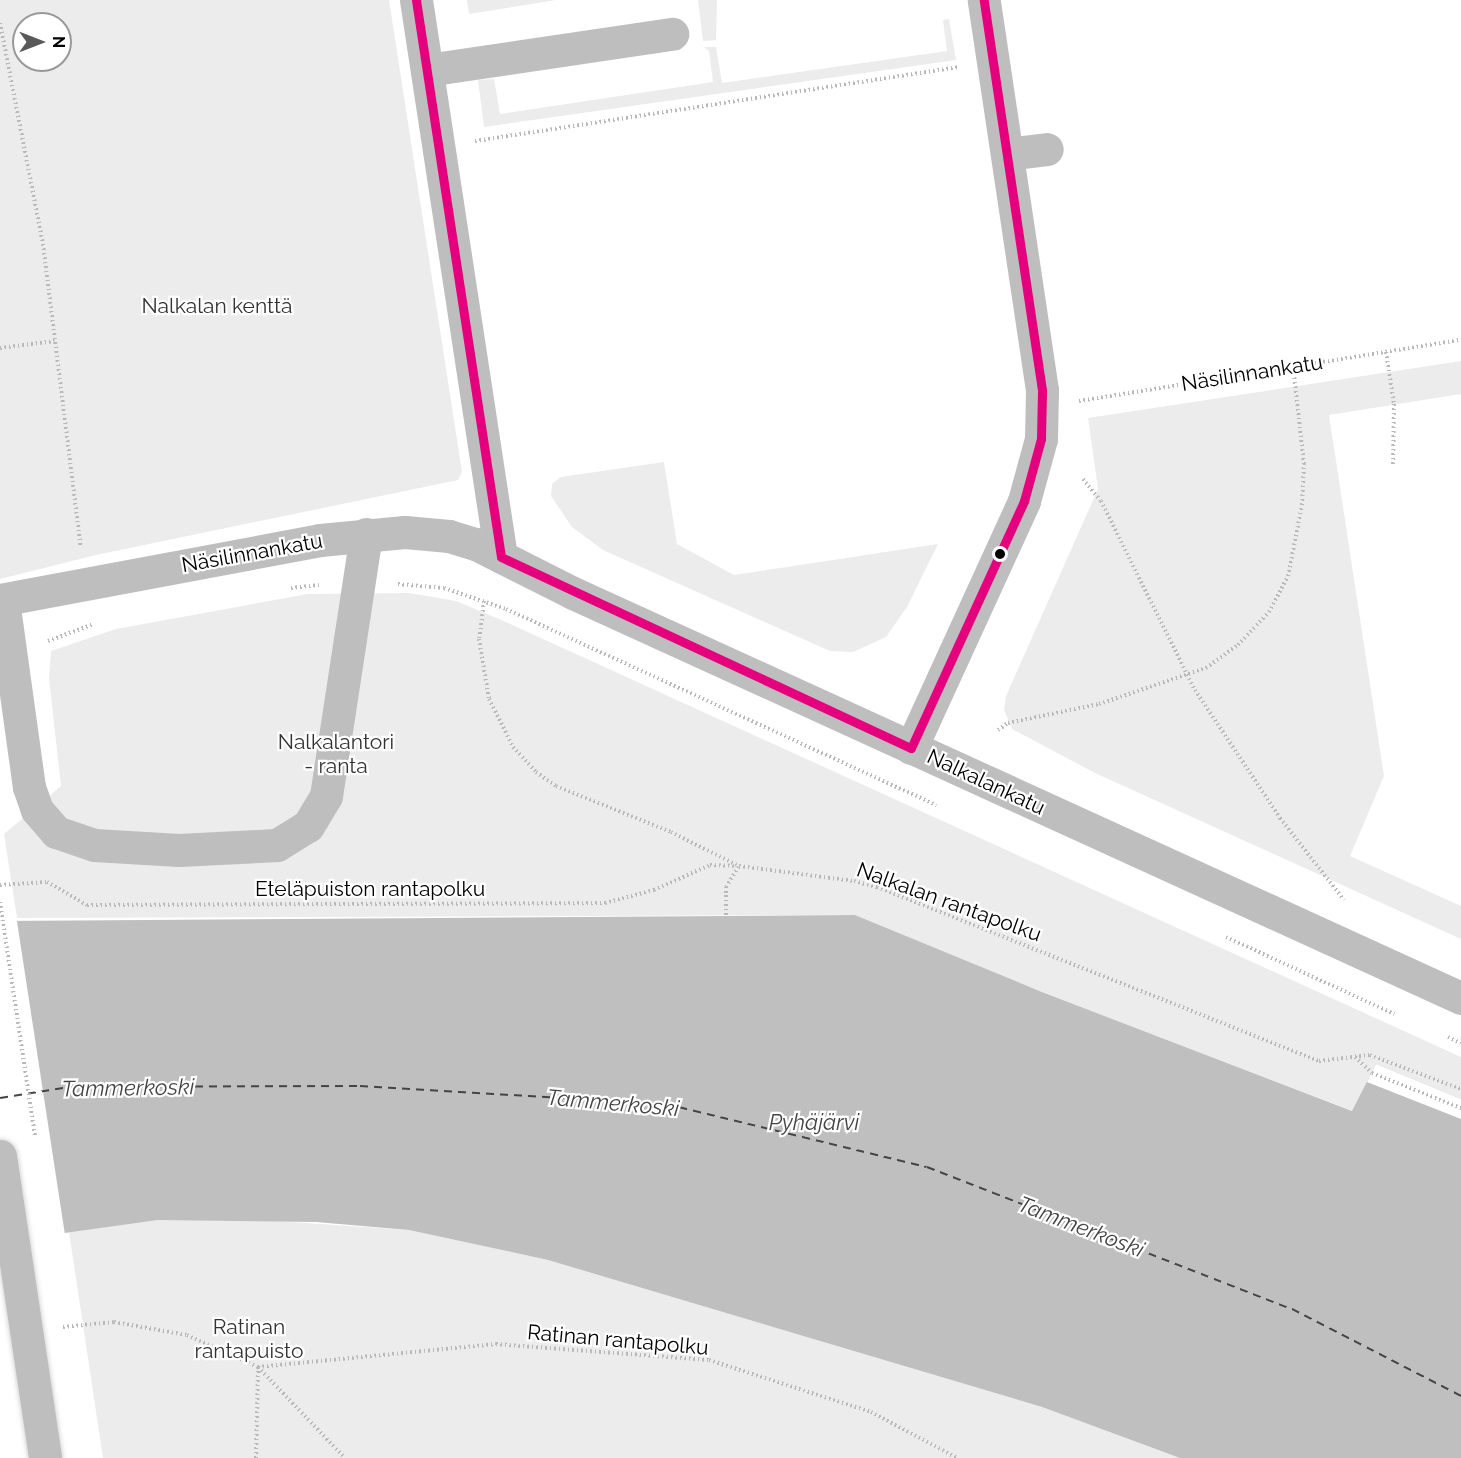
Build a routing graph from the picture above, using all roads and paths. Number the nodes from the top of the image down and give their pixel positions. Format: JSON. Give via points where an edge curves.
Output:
{"nodes":[{"id":1,"x":416,"y":0,"type":"edge"},
{"id":2,"x":984,"y":0,"type":"edge"},
{"id":3,"x":0,"y":23,"type":"edge"},
{"id":4,"x":672,"y":34,"type":"dead end"},
{"id":5,"x":963,"y":66,"type":"dead end"},
{"id":6,"x":427,"y":70,"type":"junction"},
{"id":7,"x":474,"y":142,"type":"dead end"},
{"id":8,"x":1047,"y":149,"type":"dead end"},
{"id":9,"x":1007,"y":154,"type":"junction"},
{"id":10,"x":1461,"y":340,"type":"edge"},
{"id":11,"x":55,"y":341,"type":"junction"},
{"id":12,"x":0,"y":348,"type":"edge"},
{"id":13,"x":1386,"y":351,"type":"junction"},
{"id":14,"x":1293,"y":366,"type":"junction"},
{"id":15,"x":1043,"y":409,"type":"junction"},
{"id":16,"x":1393,"y":467,"type":"dead end"},
{"id":17,"x":1083,"y":479,"type":"dead end"},
{"id":18,"x":366,"y":534,"type":"junction"},
{"id":19,"x":501,"y":557,"type":"junction"},
{"id":20,"x":360,"y":584,"type":"junction"},
{"id":21,"x":87,"y":585,"type":"junction"},
{"id":22,"x":279,"y":589,"type":"dead end"},
{"id":23,"x":2,"y":600,"type":"edge"},
{"id":24,"x":484,"y":601,"type":"junction"},
{"id":25,"x":106,"y":622,"type":"dead end"},
{"id":26,"x":95,"y":624,"type":"junction"},
{"id":27,"x":12,"y":651,"type":"junction"},
{"id":28,"x":1187,"y":676,"type":"junction"},
{"id":29,"x":998,"y":730,"type":"dead end"},
{"id":30,"x":11,"y":739,"type":"edge"},
{"id":31,"x":911,"y":748,"type":"junction"},
{"id":32,"x":945,"y":809,"type":"dead end"},
{"id":33,"x":739,"y":866,"type":"junction"},
{"id":34,"x":0,"y":885,"type":"edge"},
{"id":35,"x":1344,"y":900,"type":"dead end"},
{"id":36,"x":726,"y":915,"type":"dead end"},
{"id":37,"x":1222,"y":935,"type":"dead end"},
{"id":38,"x":1461,"y":998,"type":"edge"},
{"id":39,"x":1396,"y":1014,"type":"dead end"},
{"id":40,"x":1439,"y":1033,"type":"dead end"},
{"id":41,"x":1461,"y":1043,"type":"edge"},
{"id":42,"x":1354,"y":1057,"type":"junction"},
{"id":43,"x":1461,"y":1089,"type":"edge"},
{"id":44,"x":1461,"y":1108,"type":"edge"},
{"id":45,"x":0,"y":1156,"type":"edge"},
{"id":46,"x":57,"y":1328,"type":"dead end"},
{"id":47,"x":258,"y":1367,"type":"junction"},
{"id":48,"x":45,"y":1458,"type":"edge"},
{"id":49,"x":255,"y":1458,"type":"edge"},
{"id":50,"x":345,"y":1458,"type":"edge"},
{"id":51,"x":957,"y":1458,"type":"edge"}],
"edges":[{"from":1,"to":6,"type":"street"},
{"from":2,"to":9,"type":"street"},
{"from":3,"to":11,"type":"path","via":[[32,179]]},
{"from":4,"to":6,"type":"street"},
{"from":5,"to":7,"type":"path"},
{"from":6,"to":19,"type":"street"},
{"from":8,"to":9,"type":"street"},
{"from":9,"to":15,"type":"street"},
{"from":10,"to":13,"type":"path","name":"Näsilinnankatu"},
{"from":11,"to":12,"type":"path"},
{"from":11,"to":21,"type":"path"},
{"from":13,"to":14,"type":"path","name":"Näsilinnankatu"},
{"from":13,"to":16,"type":"path","via":[[1394,404]]},
{"from":14,"to":15,"type":"path","name":"Näsilinnankatu"},
{"from":14,"to":28,"type":"path","via":[[1304,483],[1288,576],[1269,612],[1238,645]]},
{"from":15,"to":31,"type":"street","via":[[1037,460],[1024,501]]},
{"from":17,"to":28,"type":"path","via":[[1101,501]]},
{"from":18,"to":19,"type":"street","name":"Näsilinnankatu","via":[[405,531],[449,536]]},
{"from":18,"to":20,"type":"street"},
{"from":18,"to":21,"type":"street","name":"Näsilinnankatu","via":[[298,543]]},
{"from":19,"to":31,"type":"street","name":"Nalkalankatu"},
{"from":20,"to":22,"type":"path"},
{"from":20,"to":24,"type":"path","via":[[444,588]]},
{"from":20,"to":30,"type":"street","via":[[326,796],[308,826],[292,839],[277,845],[179,850],[94,845],[70,838],[56,832],[37,810]]},
{"from":21,"to":23,"type":"street","name":"Näsilinnankatu"},
{"from":21,"to":26,"type":"path"},
{"from":23,"to":27,"type":"street"},
{"from":24,"to":32,"type":"path"},
{"from":24,"to":33,"type":"path","name":"Nalkalan rantapolku","via":[[479,639],[489,699],[513,747],[536,772],[578,797],[671,832]]},
{"from":25,"to":26,"type":"path"},
{"from":26,"to":27,"type":"path"},
{"from":27,"to":30,"type":"street"},
{"from":28,"to":29,"type":"path","via":[[1099,704],[1008,723]]},
{"from":28,"to":35,"type":"path","via":[[1280,818]]},
{"from":31,"to":38,"type":"street","name":"Nalkalankatu"},
{"from":33,"to":34,"type":"path","name":"Eteläpuiston rantapolku","via":[[710,865],[654,890],[605,903],[87,905],[47,882]]},
{"from":33,"to":36,"type":"path","via":[[726,887]]},
{"from":33,"to":42,"type":"path","name":"Nalkalan rantapolku","via":[[877,887],[1319,1061]]},
{"from":37,"to":39,"type":"path"},
{"from":40,"to":41,"type":"path"},
{"from":42,"to":43,"type":"path","name":"Nalkalan rantapolku","via":[[1378,1057]]},
{"from":42,"to":44,"type":"path","via":[[1372,1073]]},
{"from":45,"to":48,"type":"street","bridge":true},
{"from":46,"to":47,"type":"path","via":[[114,1322],[188,1335]]},
{"from":47,"to":49,"type":"path"},
{"from":47,"to":50,"type":"path"},
{"from":47,"to":51,"type":"path","name":"Ratinan rantapolku","via":[[496,1344],[709,1360],[871,1412]]}]}
